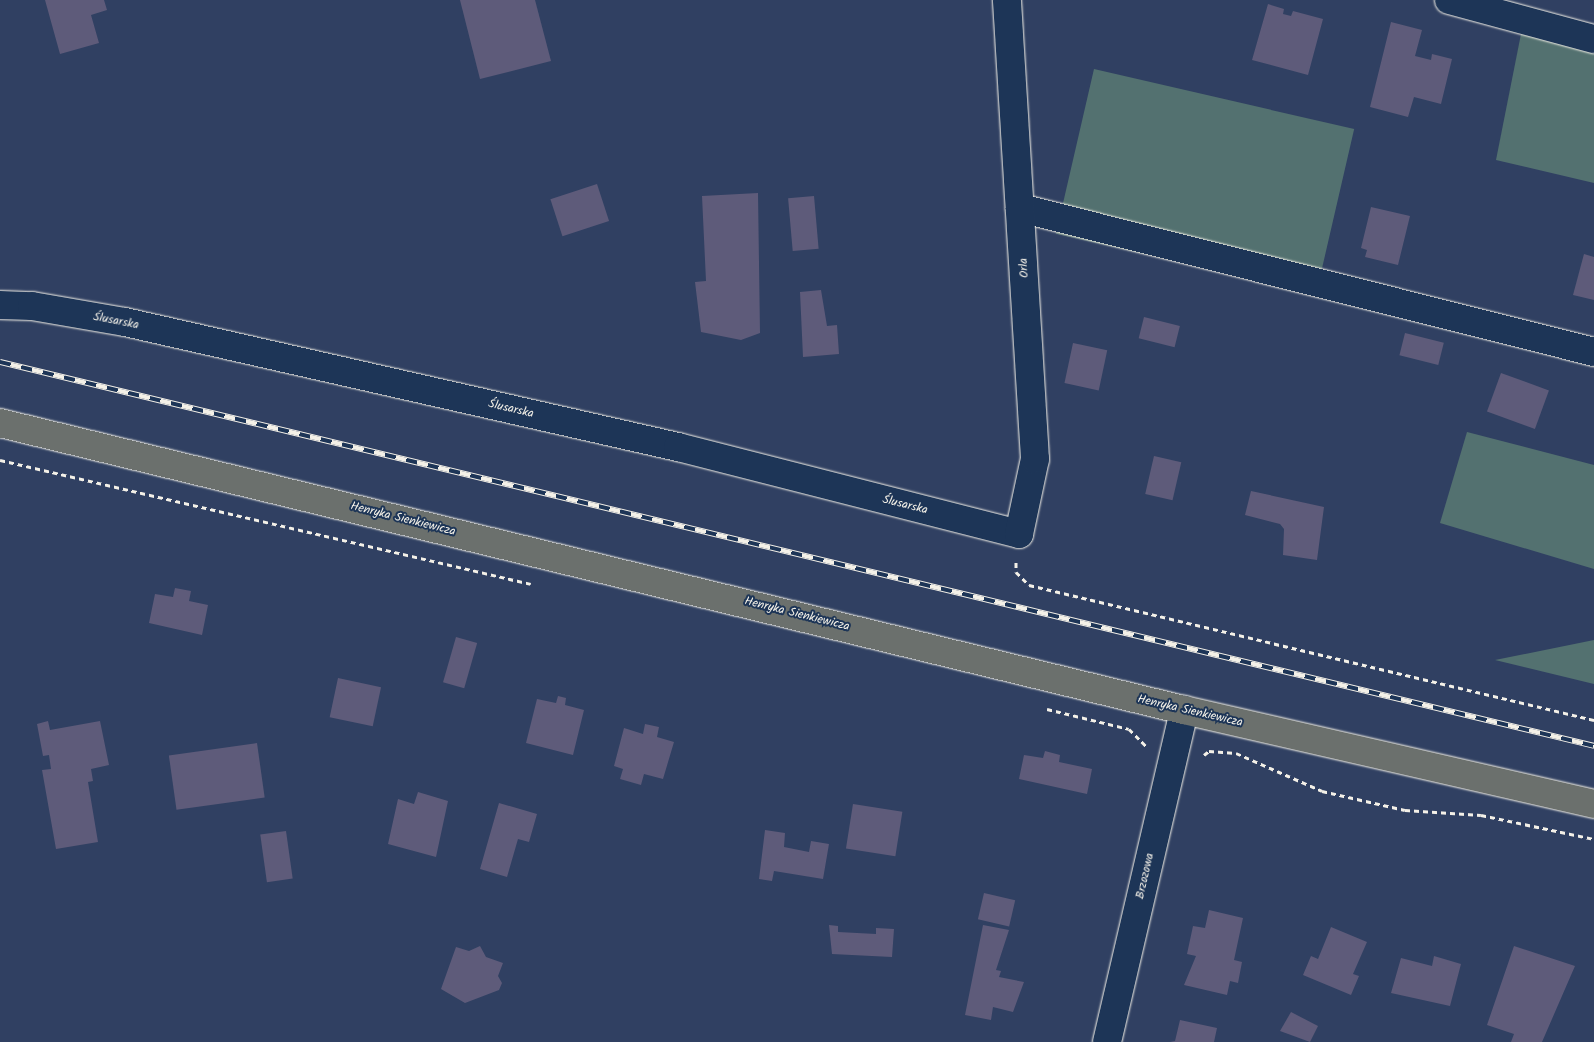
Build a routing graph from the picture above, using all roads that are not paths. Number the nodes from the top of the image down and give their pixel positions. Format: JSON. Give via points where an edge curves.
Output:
{"nodes":[{"id":1,"x":1008,"y":0,"type":"edge"},
{"id":2,"x":1449,"y":0,"type":"edge"},
{"id":3,"x":1594,"y":39,"type":"edge"},
{"id":4,"x":1020,"y":208,"type":"junction"},
{"id":5,"x":0,"y":305,"type":"edge"},
{"id":6,"x":1594,"y":352,"type":"edge"},
{"id":7,"x":0,"y":423,"type":"edge"},
{"id":8,"x":1019,"y":534,"type":"joint"},
{"id":9,"x":1184,"y":710,"type":"junction"},
{"id":10,"x":1594,"y":804,"type":"edge"},
{"id":11,"x":1107,"y":1042,"type":"edge"}],
"edges":[{"from":1,"to":4,"type":"street","name":"Orla"},
{"from":2,"to":3,"type":"street"},
{"from":4,"to":6,"type":"street"},
{"from":4,"to":8,"type":"street","name":"Orla","via":[[1035,459]]},
{"from":5,"to":8,"type":"street","name":"Ślusarska","via":[[32,306],[135,324],[678,446]]},
{"from":7,"to":9,"type":"main road","name":"Henryka Sienkiewicza"},
{"from":9,"to":10,"type":"main road","name":"Henryka Sienkiewicza"},
{"from":9,"to":11,"type":"street","name":"Brzozowa"}]}
